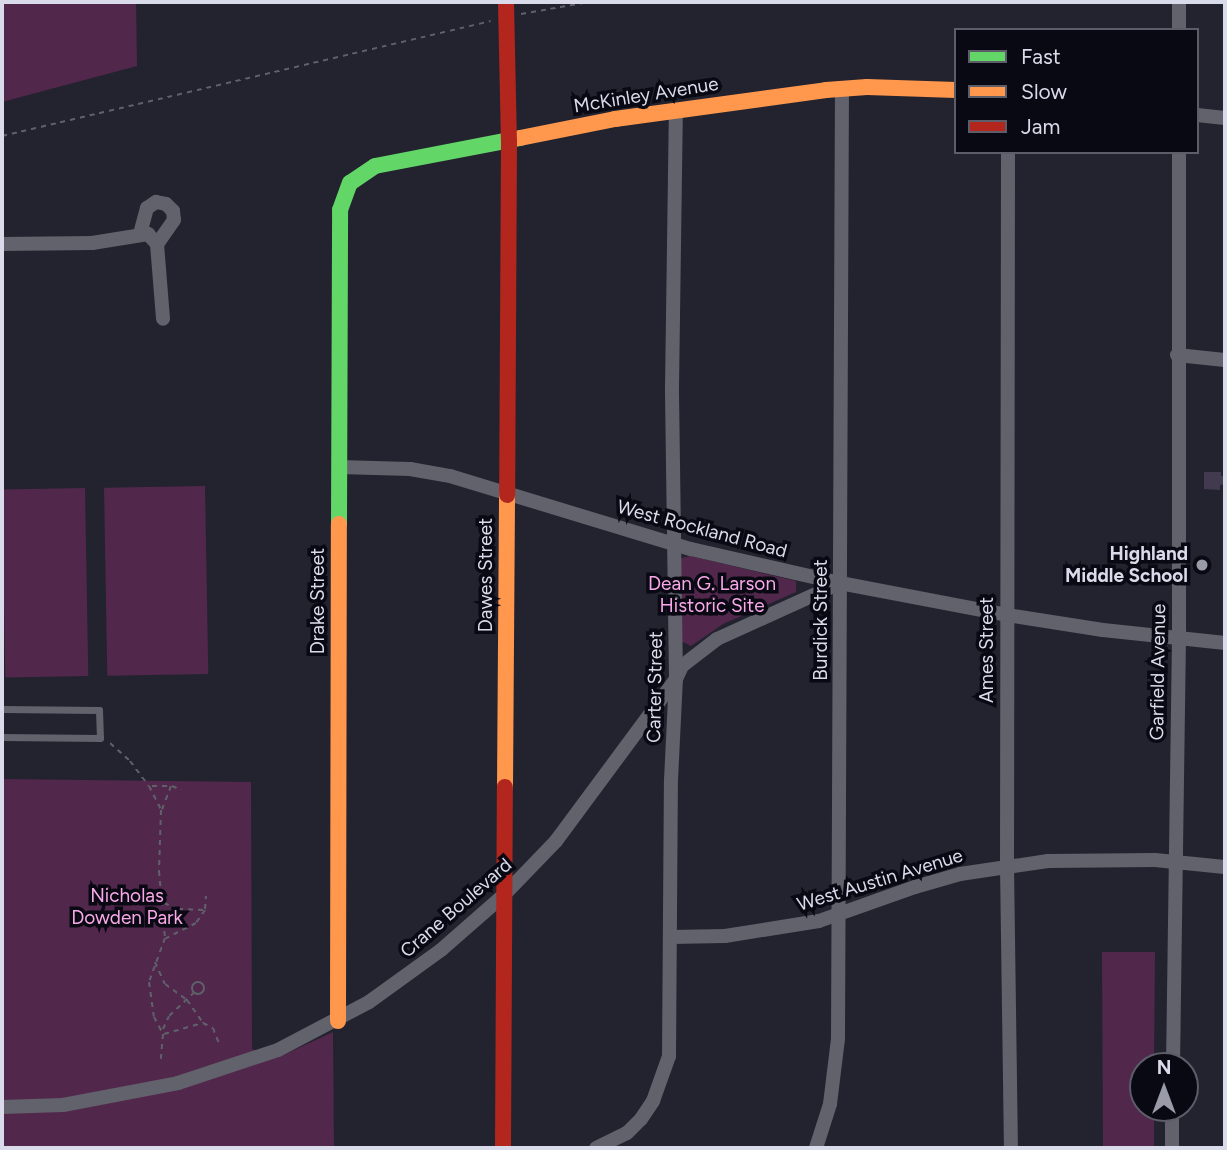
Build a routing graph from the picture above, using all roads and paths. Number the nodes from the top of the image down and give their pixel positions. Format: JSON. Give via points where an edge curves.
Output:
{"nodes":[{"id":1,"x":589,"y":2,"type":"edge"},
{"id":2,"x":1179,"y":2,"type":"edge"},
{"id":3,"x":506,"y":9,"type":"edge"},
{"id":4,"x":1179,"y":28,"type":"edge"},
{"id":5,"x":842,"y":89,"type":"junction"},
{"id":6,"x":954,"y":90,"type":"edge"},
{"id":7,"x":676,"y":110,"type":"junction"},
{"id":8,"x":1199,"y":115,"type":"edge"},
{"id":9,"x":1225,"y":118,"type":"edge"},
{"id":10,"x":2,"y":136,"type":"edge"},
{"id":11,"x":509,"y":141,"type":"junction"},
{"id":12,"x":1008,"y":154,"type":"edge"},
{"id":13,"x":1178,"y":154,"type":"edge"},
{"id":14,"x":350,"y":183,"type":"joint"},
{"id":15,"x":139,"y":234,"type":"junction"},
{"id":16,"x":2,"y":244,"type":"edge"},
{"id":17,"x":157,"y":244,"type":"junction"},
{"id":18,"x":163,"y":318,"type":"dead end"},
{"id":19,"x":1177,"y":355,"type":"junction"},
{"id":20,"x":1225,"y":360,"type":"edge"},
{"id":21,"x":339,"y":467,"type":"junction"},
{"id":22,"x":507,"y":493,"type":"junction"},
{"id":23,"x":675,"y":543,"type":"junction"},
{"id":24,"x":840,"y":583,"type":"junction"},
{"id":25,"x":1007,"y":615,"type":"junction"},
{"id":26,"x":1178,"y":638,"type":"junction"},
{"id":27,"x":1225,"y":643,"type":"edge"},
{"id":28,"x":676,"y":679,"type":"junction"},
{"id":29,"x":2,"y":709,"type":"edge"},
{"id":30,"x":2,"y":737,"type":"edge"},
{"id":31,"x":100,"y":738,"type":"junction"},
{"id":32,"x":149,"y":786,"type":"junction"},
{"id":33,"x":171,"y":786,"type":"junction"},
{"id":34,"x":181,"y":790,"type":"dead end"},
{"id":35,"x":161,"y":810,"type":"junction"},
{"id":36,"x":1174,"y":862,"type":"junction"},
{"id":37,"x":1007,"y":866,"type":"junction"},
{"id":38,"x":1225,"y":867,"type":"edge"},
{"id":39,"x":506,"y":893,"type":"junction"},
{"id":40,"x":206,"y":896,"type":"dead end"},
{"id":41,"x":164,"y":903,"type":"junction"},
{"id":42,"x":205,"y":910,"type":"junction"},
{"id":43,"x":838,"y":915,"type":"junction"},
{"id":44,"x":671,"y":937,"type":"junction"},
{"id":45,"x":165,"y":938,"type":"junction"},
{"id":46,"x":155,"y":961,"type":"junction"},
{"id":47,"x":194,"y":993,"type":"dead end"},
{"id":48,"x":187,"y":1000,"type":"junction"},
{"id":49,"x":338,"y":1021,"type":"junction"},
{"id":50,"x":203,"y":1023,"type":"junction"},
{"id":51,"x":162,"y":1030,"type":"junction"},
{"id":52,"x":163,"y":1034,"type":"junction"},
{"id":53,"x":219,"y":1044,"type":"dead end"},
{"id":54,"x":1173,"y":1052,"type":"edge"},
{"id":55,"x":161,"y":1059,"type":"dead end"},
{"id":56,"x":2,"y":1107,"type":"edge"},
{"id":57,"x":1172,"y":1122,"type":"edge"},
{"id":58,"x":503,"y":1148,"type":"edge"},
{"id":59,"x":596,"y":1148,"type":"edge"},
{"id":60,"x":816,"y":1148,"type":"edge"},
{"id":61,"x":1011,"y":1148,"type":"edge"},
{"id":62,"x":1172,"y":1148,"type":"edge"}],
"edges":[{"from":1,"to":3,"type":"path"},
{"from":2,"to":4,"type":"street"},
{"from":3,"to":10,"type":"path"},
{"from":3,"to":11,"type":"street","name":"Dawes Street"},
{"from":5,"to":6,"type":"street","name":"McKinley Avenue"},
{"from":5,"to":7,"type":"street","name":"McKinley Avenue"},
{"from":5,"to":24,"type":"street","name":"Burdick Street"},
{"from":7,"to":11,"type":"street","name":"McKinley Avenue"},
{"from":7,"to":23,"type":"street","name":"Carter Street"},
{"from":8,"to":9,"type":"street"},
{"from":11,"to":14,"type":"street","name":"McKinley Avenue","via":[[375,166]]},
{"from":11,"to":22,"type":"street","name":"Dawes Street"},
{"from":12,"to":25,"type":"street","name":"Ames Street"},
{"from":13,"to":19,"type":"street","name":"Garfield Avenue"},
{"from":14,"to":21,"type":"street","name":"Drake Street","via":[[340,210]]},
{"from":15,"to":16,"type":"street","via":[[92,243]]},
{"from":15,"to":17,"type":"street","via":[[148,233]]},
{"from":15,"to":17,"type":"street","via":[[147,208],[156,202],[166,204],[174,220]]},
{"from":17,"to":18,"type":"street"},
{"from":19,"to":20,"type":"street"},
{"from":19,"to":26,"type":"street","name":"Garfield Avenue"},
{"from":21,"to":22,"type":"street","name":"West Rockland Road","via":[[423,472]]},
{"from":21,"to":49,"type":"street","name":"Drake Street"},
{"from":22,"to":23,"type":"street","name":"West Rockland Road"},
{"from":22,"to":39,"type":"street","name":"Dawes Street"},
{"from":23,"to":24,"type":"street","name":"West Rockland Road"},
{"from":23,"to":28,"type":"street","name":"Carter Street"},
{"from":24,"to":25,"type":"street","name":"West Rockland Road"},
{"from":24,"to":28,"type":"street","name":"Crane Boulevard","via":[[717,639],[682,666]]},
{"from":24,"to":43,"type":"street","name":"Burdick Street"},
{"from":25,"to":26,"type":"street","name":"West Rockland Road"},
{"from":25,"to":37,"type":"street","name":"Ames Street"},
{"from":26,"to":27,"type":"street","name":"West Rockland Road"},
{"from":26,"to":36,"type":"street","name":"Garfield Avenue"},
{"from":28,"to":39,"type":"street","name":"Crane Boulevard","via":[[556,841]]},
{"from":28,"to":44,"type":"street","name":"Carter Street"},
{"from":29,"to":31,"type":"lane","via":[[99,710]]},
{"from":30,"to":31,"type":"lane"},
{"from":31,"to":32,"type":"path","via":[[130,761]]},
{"from":32,"to":33,"type":"path"},
{"from":32,"to":35,"type":"path"},
{"from":33,"to":34,"type":"path"},
{"from":33,"to":35,"type":"path"},
{"from":35,"to":41,"type":"path","via":[[159,871]]},
{"from":36,"to":37,"type":"street","name":"West Austin Avenue","via":[[1104,858]]},
{"from":36,"to":38,"type":"street","name":"West Austin Avenue"},
{"from":36,"to":54,"type":"street","name":"Garfield Avenue"},
{"from":37,"to":43,"type":"street","name":"West Austin Avenue","via":[[915,887]]},
{"from":37,"to":61,"type":"street","name":"Ames Street"},
{"from":39,"to":49,"type":"street","name":"Crane Boulevard","via":[[403,979]]},
{"from":39,"to":58,"type":"street","name":"Dawes Street"},
{"from":40,"to":42,"type":"path"},
{"from":41,"to":42,"type":"path","via":[[178,909]]},
{"from":41,"to":45,"type":"path"},
{"from":42,"to":45,"type":"path","via":[[196,923]]},
{"from":43,"to":44,"type":"street","name":"West Austin Avenue","via":[[764,931]]},
{"from":43,"to":60,"type":"street","name":"Burdick Street","via":[[836,1067]]},
{"from":44,"to":59,"type":"street","name":"Carter Street","via":[[671,1029],[664,1076],[641,1119],[628,1133]]},
{"from":45,"to":46,"type":"path"},
{"from":46,"to":48,"type":"path","via":[[165,984]]},
{"from":46,"to":51,"type":"path","via":[[149,982],[154,1017]]},
{"from":47,"to":48,"type":"path"},
{"from":48,"to":50,"type":"path"},
{"from":48,"to":51,"type":"path","via":[[169,1016]]},
{"from":49,"to":56,"type":"street","name":"Crane Boulevard","via":[[278,1050],[178,1083],[63,1105]]},
{"from":50,"to":52,"type":"path"},
{"from":50,"to":53,"type":"path","via":[[213,1028]]},
{"from":51,"to":52,"type":"path"},
{"from":52,"to":55,"type":"path"},
{"from":57,"to":62,"type":"street"}]}
